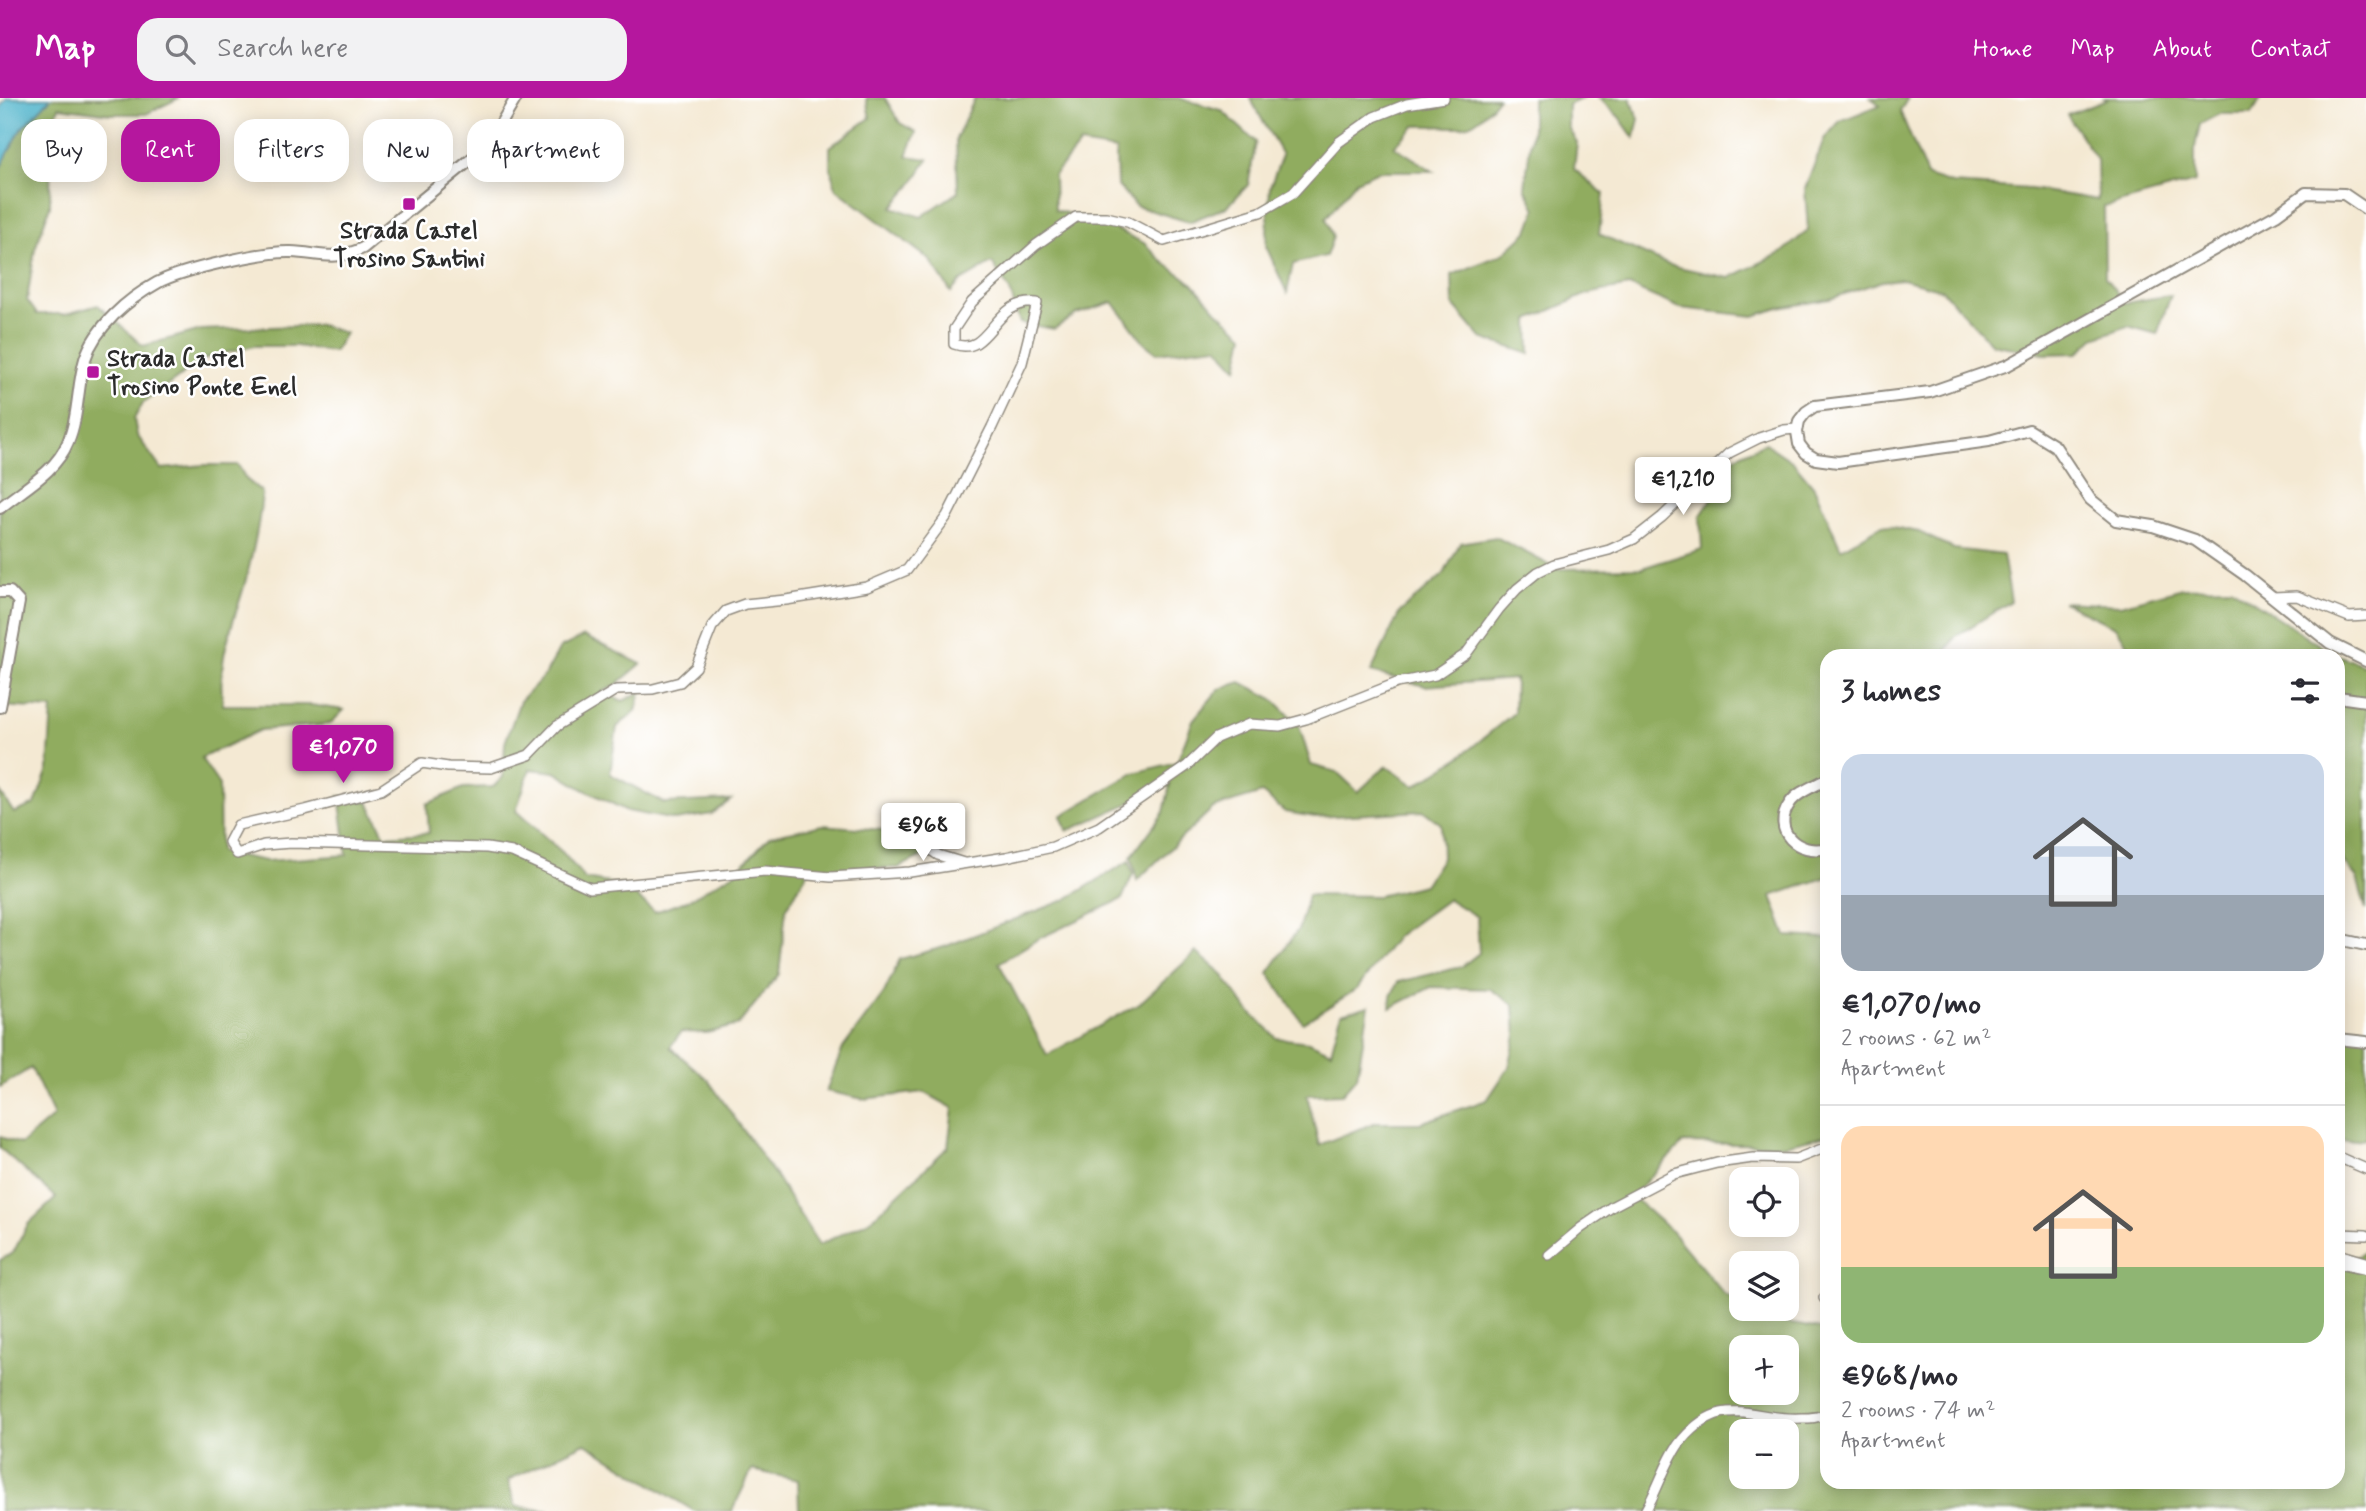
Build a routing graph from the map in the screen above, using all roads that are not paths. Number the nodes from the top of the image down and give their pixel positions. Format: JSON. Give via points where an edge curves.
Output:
{"nodes":[{"id":1,"x":516,"y":98,"type":"edge"},
{"id":2,"x":1444,"y":98,"type":"edge"},
{"id":3,"x":2366,"y":209,"type":"edge"},
{"id":4,"x":1797,"y":429,"type":"junction"},
{"id":5,"x":0,"y":508,"type":"edge"},
{"id":6,"x":0,"y":592,"type":"edge"},
{"id":7,"x":2273,"y":597,"type":"junction"},
{"id":8,"x":2366,"y":616,"type":"edge"},
{"id":9,"x":2342,"y":649,"type":"edge"},
{"id":10,"x":2345,"y":650,"type":"edge"},
{"id":11,"x":2366,"y":661,"type":"edge"},
{"id":12,"x":2345,"y":698,"type":"edge"},
{"id":13,"x":2366,"y":701,"type":"edge"},
{"id":14,"x":0,"y":707,"type":"edge"},
{"id":15,"x":1820,"y":783,"type":"edge"},
{"id":16,"x":896,"y":826,"type":"dead end"},
{"id":17,"x":1820,"y":849,"type":"edge"},
{"id":18,"x":967,"y":863,"type":"junction"},
{"id":19,"x":2345,"y":940,"type":"edge"},
{"id":20,"x":2366,"y":945,"type":"edge"},
{"id":21,"x":2345,"y":1040,"type":"edge"},
{"id":22,"x":2366,"y":1042,"type":"edge"},
{"id":23,"x":1820,"y":1150,"type":"edge"},
{"id":24,"x":2345,"y":1160,"type":"edge"},
{"id":25,"x":2366,"y":1169,"type":"edge"},
{"id":26,"x":2345,"y":1234,"type":"edge"},
{"id":27,"x":2366,"y":1235,"type":"edge"},
{"id":28,"x":1549,"y":1255,"type":"dead end"},
{"id":29,"x":2345,"y":1256,"type":"edge"},
{"id":30,"x":2366,"y":1262,"type":"edge"},
{"id":31,"x":2345,"y":1264,"type":"edge"},
{"id":32,"x":2366,"y":1269,"type":"edge"},
{"id":33,"x":1820,"y":1417,"type":"edge"},
{"id":34,"x":1645,"y":1511,"type":"edge"}],
"edges":[{"from":1,"to":5,"type":"street","via":[[475,156],[348,256],[290,251],[225,262],[174,275],[137,296],[98,335],[85,359],[68,442],[54,466]]},
{"from":2,"to":18,"type":"street","via":[[1407,104],[1374,117],[1339,142],[1293,192],[1260,212],[1164,241],[1128,222],[1076,217],[1036,245],[972,302],[954,329],[954,344],[964,348],[977,344],[1002,314],[1027,302],[1037,303],[1022,363],[992,427],[947,516],[907,570],[867,587],[745,604],[726,611],[712,627],[696,667],[680,682],[653,689],[616,690],[557,726],[529,755],[491,768],[422,763],[381,790],[238,825],[229,842],[237,854],[264,845],[302,843],[487,848],[512,852],[590,888],[765,871],[831,877]]},
{"from":3,"to":4,"type":"street","via":[[2344,194],[2306,193],[2276,215],[2008,365],[1930,392],[1815,406],[1802,416]]},
{"from":4,"to":7,"type":"street","via":[[1806,453],[1838,462],[1989,441],[2029,430],[2055,446],[2090,499],[2116,520],[2195,540]]},
{"from":4,"to":18,"type":"street","via":[[1759,438],[1729,453],[1634,539],[1538,572],[1499,609],[1466,654],[1435,675],[1397,683],[1280,726],[1249,724],[1216,738],[1186,766],[1099,827],[1053,848]]},
{"from":6,"to":14,"type":"street","via":[[10,592],[19,602]]},
{"from":7,"to":8,"type":"street","via":[[2297,596],[2348,617]]},
{"from":7,"to":9,"type":"street"},
{"from":10,"to":11,"type":"street"},
{"from":12,"to":13,"type":"street"},
{"from":15,"to":17,"type":"street","via":[[1791,801],[1784,823],[1787,834],[1800,847]]},
{"from":16,"to":18,"type":"street","via":[[938,855]]},
{"from":19,"to":20,"type":"street"},
{"from":21,"to":22,"type":"street"},
{"from":23,"to":28,"type":"street","via":[[1796,1159],[1754,1158],[1674,1174],[1613,1206]]},
{"from":24,"to":25,"type":"street"},
{"from":26,"to":27,"type":"street"},
{"from":29,"to":30,"type":"street"},
{"from":31,"to":32,"type":"street"},
{"from":33,"to":34,"type":"street","via":[[1788,1419],[1722,1412],[1706,1417],[1681,1441]]}]}
